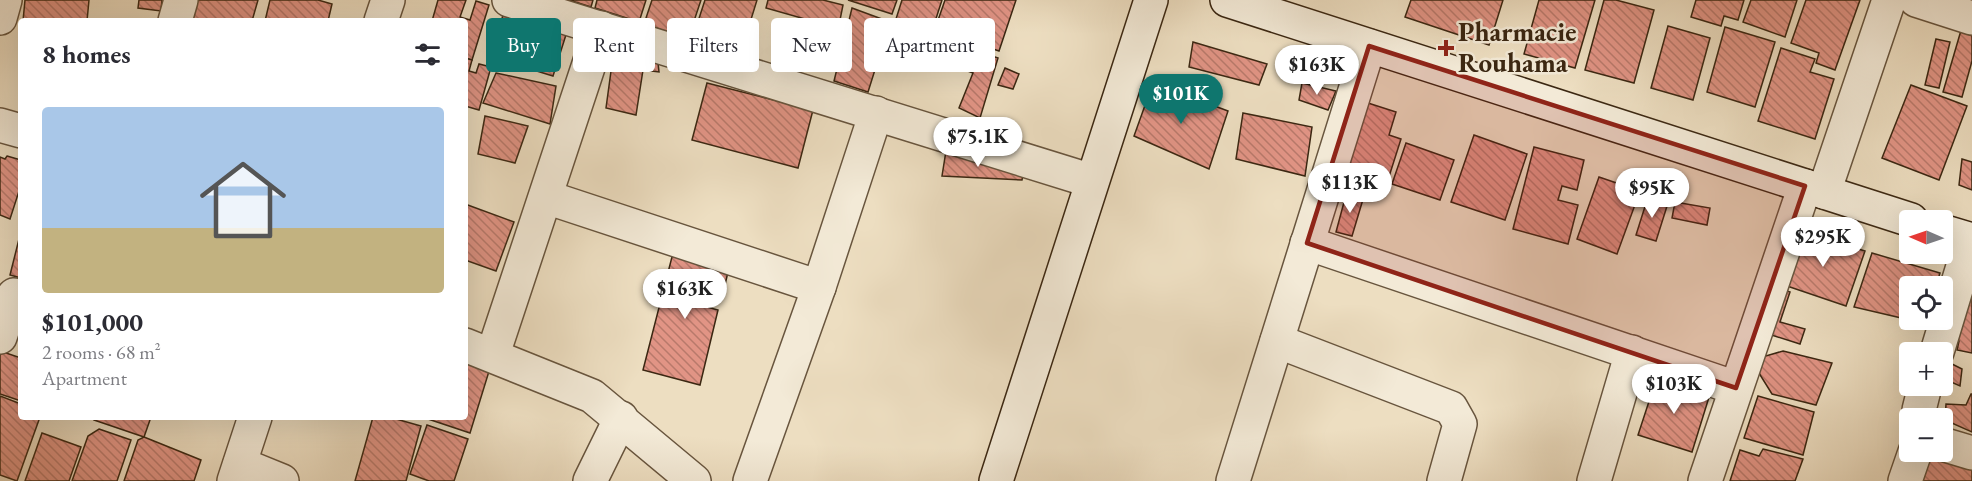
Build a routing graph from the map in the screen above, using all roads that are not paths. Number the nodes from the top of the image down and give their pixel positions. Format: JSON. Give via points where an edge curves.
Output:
{"nodes":[{"id":1,"x":5,"y":0,"type":"edge"},
{"id":2,"x":181,"y":0,"type":"edge"},
{"id":3,"x":388,"y":0,"type":"edge"},
{"id":4,"x":509,"y":0,"type":"edge"},
{"id":5,"x":1151,"y":0,"type":"edge"},
{"id":6,"x":1227,"y":0,"type":"edge"},
{"id":7,"x":1888,"y":0,"type":"edge"},
{"id":8,"x":1916,"y":0,"type":"edge"},
{"id":9,"x":0,"y":18,"type":"edge"},
{"id":10,"x":176,"y":18,"type":"edge"},
{"id":11,"x":382,"y":18,"type":"edge"},
{"id":12,"x":1972,"y":18,"type":"edge"},
{"id":13,"x":573,"y":19,"type":"edge"},
{"id":14,"x":655,"y":45,"type":"edge"},
{"id":15,"x":1369,"y":46,"type":"junction"},
{"id":16,"x":587,"y":72,"type":"edge"},
{"id":17,"x":876,"y":113,"type":"junction"},
{"id":18,"x":0,"y":125,"type":"edge"},
{"id":19,"x":18,"y":130,"type":"edge"},
{"id":20,"x":1092,"y":181,"type":"junction"},
{"id":21,"x":1814,"y":189,"type":"junction"},
{"id":22,"x":546,"y":197,"type":"junction"},
{"id":23,"x":1899,"y":216,"type":"edge"},
{"id":24,"x":1962,"y":237,"type":"edge"},
{"id":25,"x":1307,"y":243,"type":"junction"},
{"id":26,"x":819,"y":287,"type":"junction"},
{"id":27,"x":12,"y":294,"type":"edge"},
{"id":28,"x":0,"y":337,"type":"edge"},
{"id":29,"x":1277,"y":341,"type":"junction"},
{"id":30,"x":1939,"y":342,"type":"edge"},
{"id":31,"x":479,"y":349,"type":"edge"},
{"id":32,"x":1632,"y":352,"type":"junction"},
{"id":33,"x":1736,"y":388,"type":"junction"},
{"id":34,"x":621,"y":418,"type":"junction"},
{"id":35,"x":254,"y":420,"type":"edge"},
{"id":36,"x":1953,"y":447,"type":"edge"},
{"id":37,"x":1972,"y":453,"type":"edge"},
{"id":38,"x":1912,"y":462,"type":"edge"},
{"id":39,"x":237,"y":472,"type":"edge"},
{"id":40,"x":282,"y":481,"type":"edge"},
{"id":41,"x":590,"y":481,"type":"edge"},
{"id":42,"x":694,"y":481,"type":"edge"},
{"id":43,"x":750,"y":481,"type":"edge"},
{"id":44,"x":996,"y":481,"type":"edge"},
{"id":45,"x":1233,"y":481,"type":"edge"},
{"id":46,"x":1444,"y":481,"type":"edge"},
{"id":47,"x":1594,"y":481,"type":"edge"},
{"id":48,"x":1705,"y":481,"type":"edge"},
{"id":49,"x":1905,"y":481,"type":"edge"}],
"edges":[{"from":1,"to":9,"type":"street"},
{"from":2,"to":10,"type":"street"},
{"from":3,"to":11,"type":"street"},
{"from":4,"to":13,"type":"street"},
{"from":5,"to":20,"type":"street"},
{"from":6,"to":15,"type":"street"},
{"from":7,"to":21,"type":"street"},
{"from":8,"to":12,"type":"street"},
{"from":14,"to":17,"type":"street"},
{"from":15,"to":21,"type":"street"},
{"from":15,"to":25,"type":"street"},
{"from":16,"to":22,"type":"street"},
{"from":17,"to":20,"type":"street"},
{"from":17,"to":26,"type":"street"},
{"from":18,"to":19,"type":"street"},
{"from":20,"to":44,"type":"street"},
{"from":21,"to":23,"type":"street"},
{"from":21,"to":33,"type":"street"},
{"from":22,"to":26,"type":"street"},
{"from":22,"to":31,"type":"street"},
{"from":24,"to":30,"type":"street"},
{"from":25,"to":29,"type":"street"},
{"from":25,"to":32,"type":"street"},
{"from":26,"to":43,"type":"street"},
{"from":27,"to":28,"type":"street"},
{"from":29,"to":45,"type":"street"},
{"from":29,"to":46,"type":"street","via":[[1450,408],[1460,424]]},
{"from":31,"to":34,"type":"street","via":[[592,396]]},
{"from":32,"to":33,"type":"street"},
{"from":32,"to":47,"type":"street"},
{"from":33,"to":48,"type":"street"},
{"from":34,"to":41,"type":"street"},
{"from":34,"to":42,"type":"street"},
{"from":35,"to":39,"type":"street"},
{"from":36,"to":37,"type":"street"},
{"from":38,"to":49,"type":"street"},
{"from":39,"to":40,"type":"street"}]}
